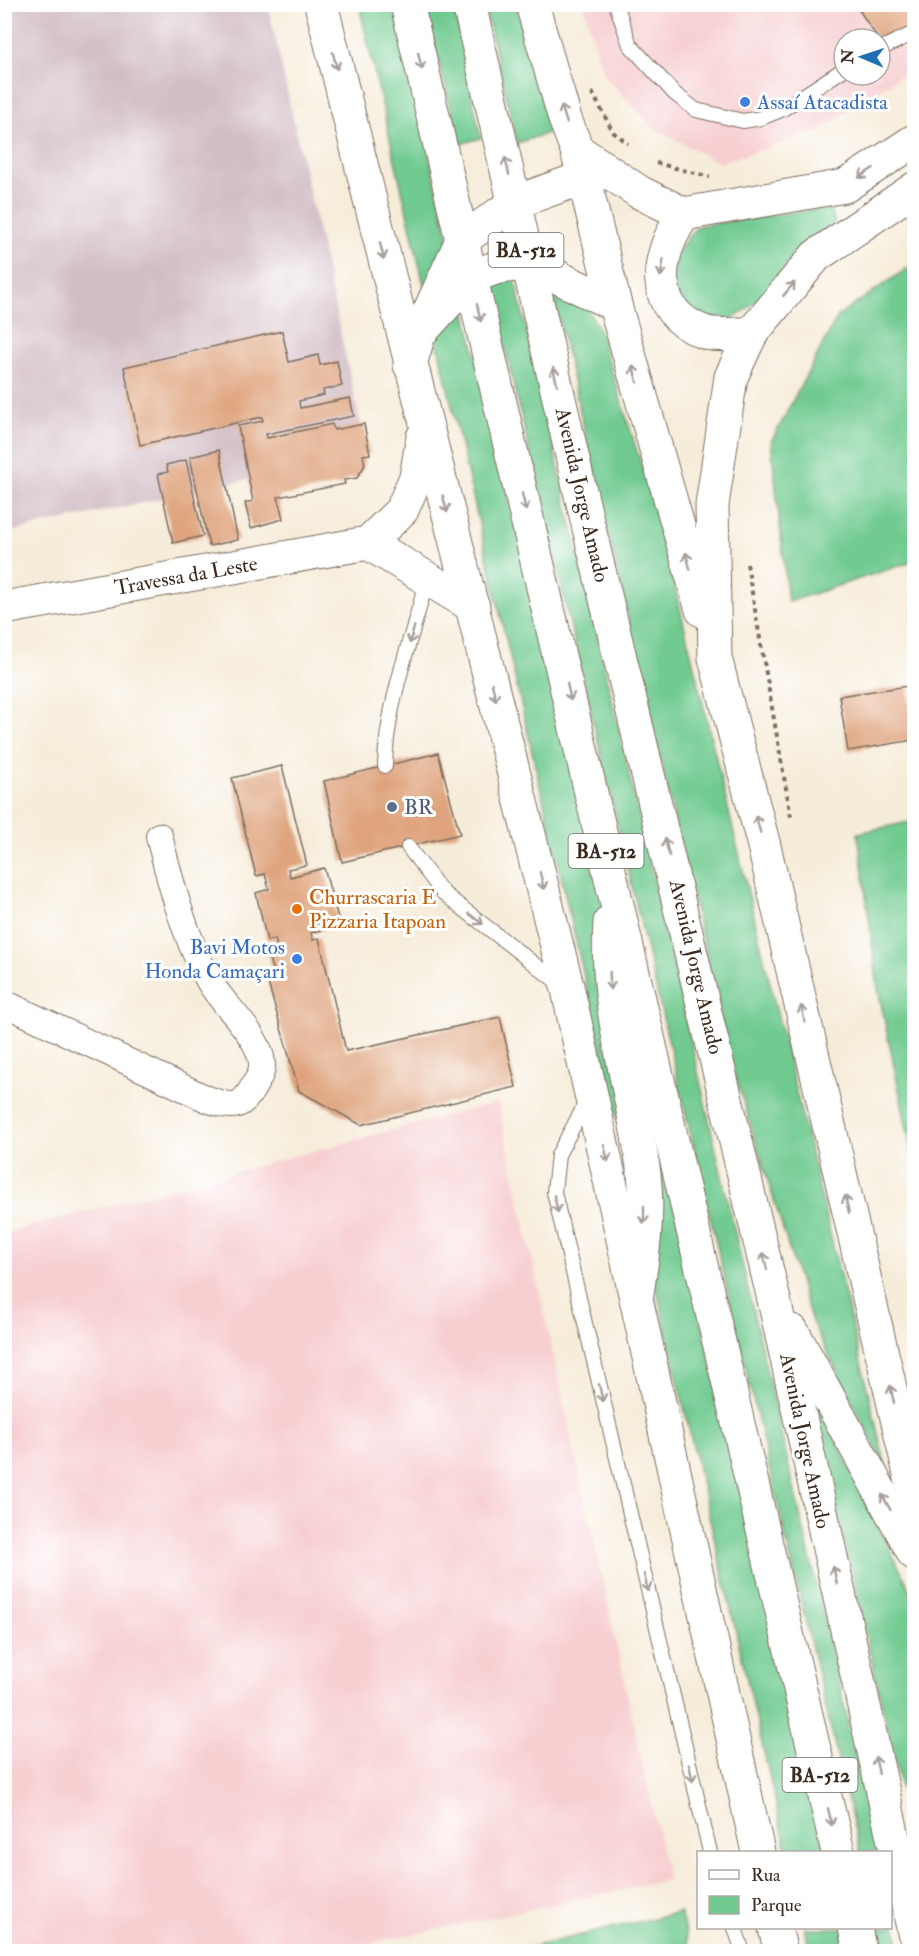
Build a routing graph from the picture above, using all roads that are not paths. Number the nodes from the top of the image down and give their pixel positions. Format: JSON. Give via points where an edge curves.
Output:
{"nodes":[{"id":1,"x":321,"y":4,"type":"edge"},
{"id":2,"x":407,"y":4,"type":"edge"},
{"id":3,"x":469,"y":4,"type":"edge"},
{"id":4,"x":532,"y":4,"type":"edge"},
{"id":5,"x":616,"y":4,"type":"edge"},
{"id":6,"x":915,"y":33,"type":"edge"},
{"id":7,"x":892,"y":44,"type":"edge"},
{"id":8,"x":832,"y":77,"type":"edge"},
{"id":9,"x":915,"y":141,"type":"edge"},
{"id":10,"x":590,"y":166,"type":"junction"},
{"id":11,"x":915,"y":189,"type":"edge"},
{"id":12,"x":516,"y":202,"type":"junction"},
{"id":13,"x":684,"y":214,"type":"junction"},
{"id":14,"x":462,"y":240,"type":"junction"},
{"id":15,"x":529,"y":263,"type":"junction"},
{"id":16,"x":471,"y":277,"type":"junction"},
{"id":17,"x":615,"y":305,"type":"junction"},
{"id":18,"x":751,"y":334,"type":"junction"},
{"id":19,"x":414,"y":349,"type":"junction"},
{"id":20,"x":425,"y":427,"type":"junction"},
{"id":21,"x":368,"y":543,"type":"junction"},
{"id":22,"x":427,"y":579,"type":"junction"},
{"id":23,"x":5,"y":606,"type":"edge"},
{"id":24,"x":473,"y":606,"type":"junction"},
{"id":25,"x":715,"y":658,"type":"junction"},
{"id":26,"x":386,"y":766,"type":"dead end"},
{"id":27,"x":159,"y":836,"type":"dead end"},
{"id":28,"x":408,"y":847,"type":"dead end"},
{"id":29,"x":613,"y":881,"type":"junction"},
{"id":30,"x":568,"y":990,"type":"junction"},
{"id":31,"x":4,"y":1003,"type":"edge"},
{"id":32,"x":592,"y":1091,"type":"junction"},
{"id":33,"x":637,"y":1293,"type":"junction"},
{"id":34,"x":774,"y":1300,"type":"junction"},
{"id":35,"x":915,"y":1491,"type":"edge"},
{"id":36,"x":915,"y":1553,"type":"edge"},
{"id":37,"x":710,"y":1851,"type":"edge"},
{"id":38,"x":758,"y":1851,"type":"edge"},
{"id":39,"x":838,"y":1851,"type":"edge"},
{"id":40,"x":735,"y":1929,"type":"edge"},
{"id":41,"x":775,"y":1929,"type":"edge"},
{"id":42,"x":855,"y":1929,"type":"edge"},
{"id":43,"x":915,"y":1932,"type":"edge"},
{"id":44,"x":743,"y":1952,"type":"edge"},
{"id":45,"x":781,"y":1952,"type":"edge"},
{"id":46,"x":860,"y":1952,"type":"edge"}],
"edges":[{"from":1,"to":19,"type":"street","one_way":true},
{"from":2,"to":14,"type":"street","number":"BA-512","one_way":true},
{"from":12,"to":3,"type":"street","name":"Avenida Jorge Amado","number":"BA-512","one_way":true},
{"from":10,"to":4,"type":"street","one_way":true,"via":[[565,119]]},
{"from":5,"to":8,"type":"lane","via":[[630,45],[675,94],[696,110],[743,121],[761,118],[783,110]]},
{"from":6,"to":7,"type":"lane"},
{"from":9,"to":13,"type":"street","one_way":true,"via":[[845,186]]},
{"from":10,"to":12,"type":"street"},
{"from":10,"to":13,"type":"street"},
{"from":10,"to":17,"type":"street"},
{"from":18,"to":11,"type":"street","one_way":true,"via":[[816,256]]},
{"from":12,"to":14,"type":"street"},
{"from":12,"to":15,"type":"street","name":"Avenida Jorge Amado","number":"BA-512"},
{"from":13,"to":18,"type":"street","one_way":true,"via":[[670,234],[660,274],[663,295],[682,321],[707,333]]},
{"from":14,"to":16,"type":"street","number":"BA-512"},
{"from":14,"to":19,"type":"street"},
{"from":15,"to":16,"type":"street","via":[[495,268]]},
{"from":15,"to":17,"type":"street"},
{"from":34,"to":15,"type":"street","name":"Avenida Jorge Amado","number":"BA-512","one_way":true},
{"from":16,"to":19,"type":"street"},
{"from":16,"to":29,"type":"street","number":"BA-512","one_way":true},
{"from":25,"to":17,"type":"street","one_way":true},
{"from":18,"to":25,"type":"street","via":[[730,377],[712,505]]},
{"from":19,"to":20,"type":"street"},
{"from":20,"to":21,"type":"street","via":[[416,477],[402,510]]},
{"from":20,"to":24,"type":"street","one_way":true},
{"from":21,"to":22,"type":"street"},
{"from":21,"to":23,"type":"street","name":"Travessa da Leste"},
{"from":22,"to":24,"type":"street"},
{"from":22,"to":26,"type":"lane","one_way":true,"via":[[392,715]]},
{"from":24,"to":30,"type":"street","one_way":true},
{"from":35,"to":25,"type":"street","one_way":true,"via":[[764,846]]},
{"from":27,"to":31,"type":"street","via":[[174,896],[208,980],[258,1048],[261,1073],[247,1100],[228,1106],[207,1099]]},
{"from":28,"to":30,"type":"lane","one_way":true,"via":[[443,893]]},
{"from":29,"to":33,"type":"street","one_way":true,"via":[[611,998],[645,1176],[644,1246]]},
{"from":29,"to":39,"type":"street","number":"BA-512","one_way":true},
{"from":30,"to":32,"type":"street"},
{"from":32,"to":33,"type":"street","one_way":true},
{"from":32,"to":37,"type":"lane","one_way":true,"via":[[558,1155],[554,1192]]},
{"from":33,"to":38,"type":"street"},
{"from":36,"to":34,"type":"street","one_way":true},
{"from":43,"to":34,"type":"street","name":"Avenida Jorge Amado","number":"BA-512","one_way":true},
{"from":40,"to":44,"type":"lane"},
{"from":41,"to":45,"type":"street"},
{"from":42,"to":46,"type":"street"}]}
